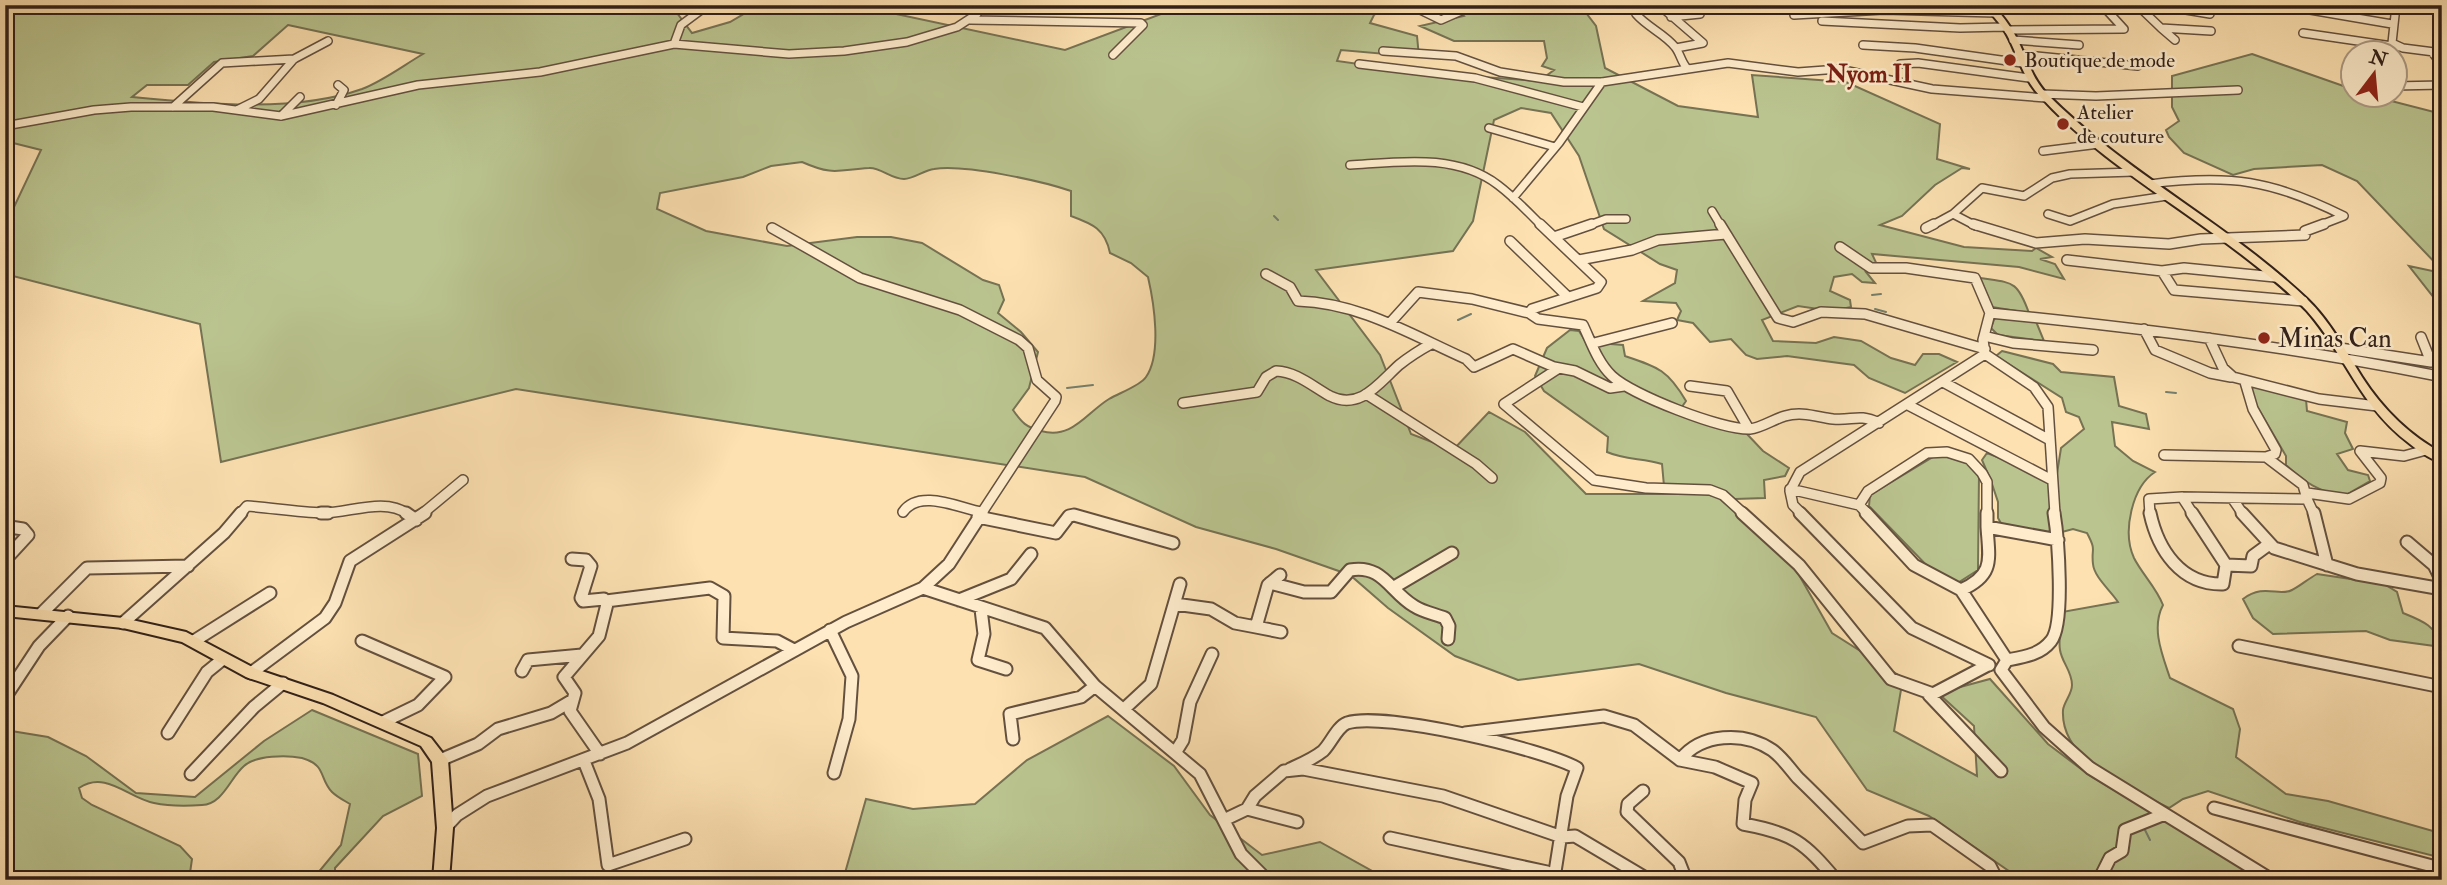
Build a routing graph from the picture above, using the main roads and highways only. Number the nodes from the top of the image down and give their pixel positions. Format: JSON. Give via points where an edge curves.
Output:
{"nodes":[{"id":1,"x":1992,"y":9,"type":"edge"},
{"id":2,"x":2442,"y":459,"type":"edge"},
{"id":3,"x":5,"y":611,"type":"edge"},
{"id":4,"x":441,"y":880,"type":"edge"}],
"edges":[{"from":1,"to":2,"type":"main road","via":[[2029,78],[2044,96],[2134,172],[2228,239],[2303,301],[2377,406]]},
{"from":3,"to":4,"type":"main road","via":[[123,623],[194,640],[251,673],[426,742],[440,761],[445,828]]}]}
